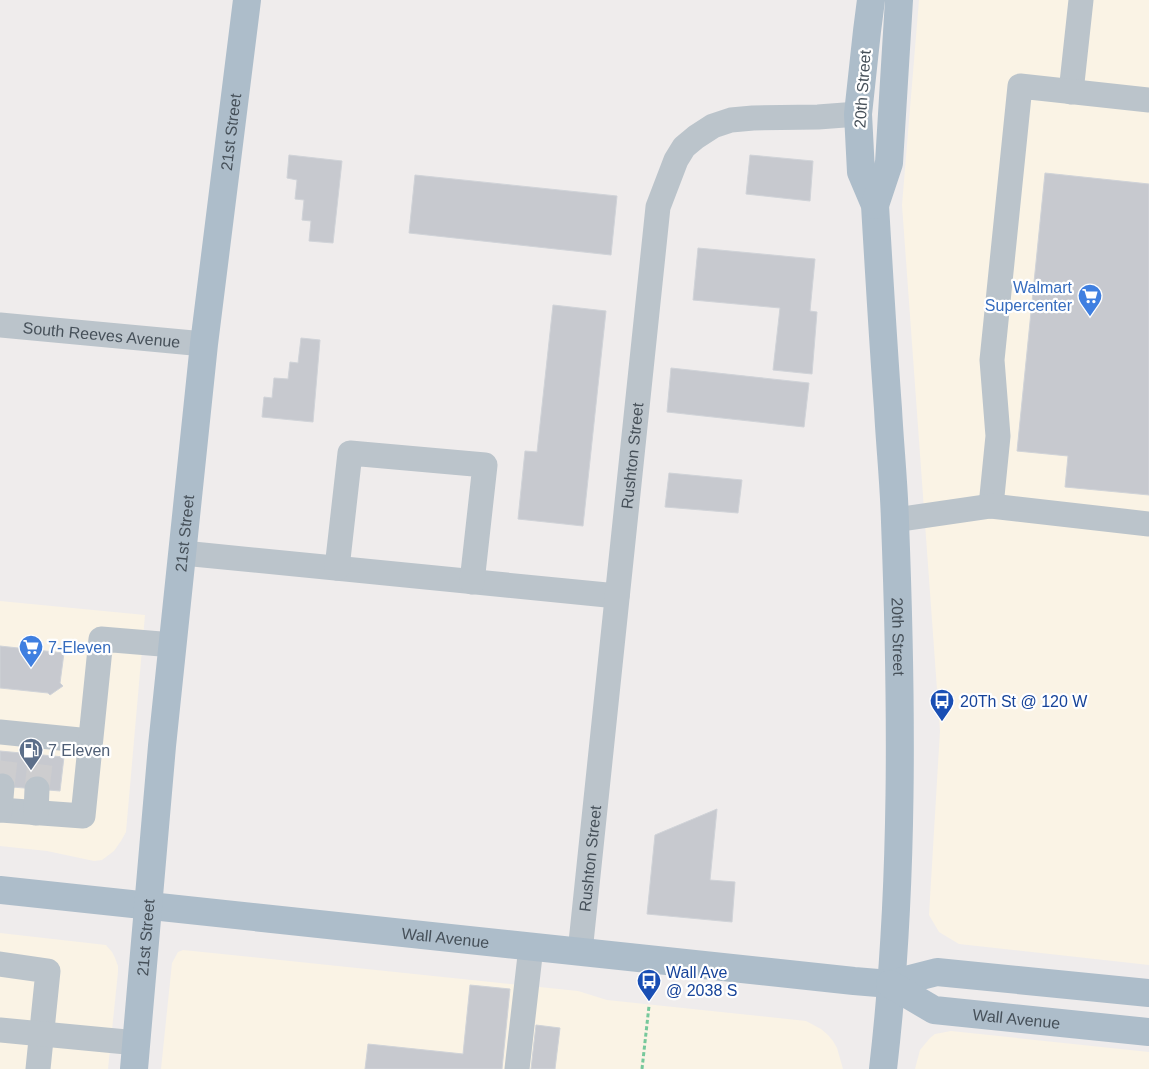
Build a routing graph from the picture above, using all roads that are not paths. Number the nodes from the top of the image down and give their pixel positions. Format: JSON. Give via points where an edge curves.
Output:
{"nodes":[{"id":1,"x":247,"y":0,"type":"edge"},
{"id":2,"x":872,"y":0,"type":"edge"},
{"id":3,"x":899,"y":0,"type":"edge"},
{"id":4,"x":1081,"y":0,"type":"edge"},
{"id":5,"x":1070,"y":92,"type":"junction"},
{"id":6,"x":1149,"y":100,"type":"edge"},
{"id":7,"x":858,"y":114,"type":"junction"},
{"id":8,"x":875,"y":205,"type":"junction"},
{"id":9,"x":0,"y":325,"type":"edge"},
{"id":10,"x":204,"y":344,"type":"junction"},
{"id":11,"x":991,"y":506,"type":"junction"},
{"id":12,"x":895,"y":520,"type":"junction"},
{"id":13,"x":1149,"y":524,"type":"edge"},
{"id":14,"x":183,"y":553,"type":"junction"},
{"id":15,"x":337,"y":568,"type":"junction"},
{"id":16,"x":472,"y":582,"type":"junction"},
{"id":17,"x":617,"y":596,"type":"junction"},
{"id":18,"x":173,"y":645,"type":"junction"},
{"id":19,"x":4,"y":739,"type":"edge"},
{"id":20,"x":90,"y":741,"type":"junction"},
{"id":21,"x":1,"y":802,"type":"edge"},
{"id":22,"x":0,"y":890,"type":"edge"},
{"id":23,"x":148,"y":906,"type":"junction"},
{"id":24,"x":530,"y":946,"type":"junction"},
{"id":25,"x":580,"y":952,"type":"junction"},
{"id":26,"x":0,"y":964,"type":"edge"},
{"id":27,"x":890,"y":984,"type":"junction"},
{"id":28,"x":1149,"y":993,"type":"edge"},
{"id":29,"x":0,"y":1030,"type":"edge"},
{"id":30,"x":1149,"y":1032,"type":"edge"},
{"id":31,"x":41,"y":1034,"type":"junction"},
{"id":32,"x":135,"y":1056,"type":"edge"},
{"id":33,"x":38,"y":1069,"type":"edge"},
{"id":34,"x":517,"y":1069,"type":"edge"},
{"id":35,"x":883,"y":1069,"type":"edge"}],
"edges":[{"from":1,"to":10,"type":"main road","name":"21st Street"},
{"from":2,"to":7,"type":"main road","name":"20th Street"},
{"from":3,"to":8,"type":"main road","name":"20th Street","via":[[889,163]]},
{"from":4,"to":5,"type":"street"},
{"from":5,"to":6,"type":"street"},
{"from":5,"to":11,"type":"street","via":[[1020,86],[992,360],[998,436]]},
{"from":7,"to":8,"type":"main road","name":"20th Street","via":[[861,172]]},
{"from":7,"to":17,"type":"street","name":"Rushton Street","via":[[731,120],[696,137],[676,160],[658,208]]},
{"from":8,"to":12,"type":"main road","name":"20th Street"},
{"from":9,"to":10,"type":"street","name":"South Reeves Avenue"},
{"from":10,"to":14,"type":"main road","name":"21st Street"},
{"from":11,"to":12,"type":"street"},
{"from":11,"to":13,"type":"street"},
{"from":12,"to":27,"type":"main road","name":"20th Street","via":[[899,788]]},
{"from":14,"to":15,"type":"street"},
{"from":14,"to":18,"type":"main road","name":"21st Street"},
{"from":15,"to":16,"type":"street"},
{"from":15,"to":16,"type":"street","via":[[350,453],[485,465]]},
{"from":16,"to":17,"type":"street"},
{"from":17,"to":25,"type":"street","name":"Rushton Street"},
{"from":18,"to":20,"type":"street","via":[[101,639]]},
{"from":18,"to":23,"type":"main road","name":"21st Street"},
{"from":19,"to":20,"type":"street","via":[[42,746]]},
{"from":20,"to":21,"type":"street","via":[[83,816],[36,801]]},
{"from":22,"to":23,"type":"main road","name":"Wall Avenue"},
{"from":23,"to":24,"type":"main road","name":"Wall Avenue"},
{"from":23,"to":32,"type":"main road","name":"21st Street"},
{"from":24,"to":25,"type":"main road","name":"Wall Avenue"},
{"from":24,"to":34,"type":"street"},
{"from":25,"to":27,"type":"main road","name":"Wall Avenue"},
{"from":26,"to":31,"type":"street","via":[[48,971]]},
{"from":27,"to":28,"type":"main road","name":"Wall Avenue","via":[[937,972]]},
{"from":27,"to":30,"type":"main road","name":"Wall Avenue","via":[[934,1010]]},
{"from":27,"to":35,"type":"main road","name":"20th Street"},
{"from":29,"to":31,"type":"street"},
{"from":31,"to":32,"type":"street"},
{"from":31,"to":33,"type":"street"}]}
